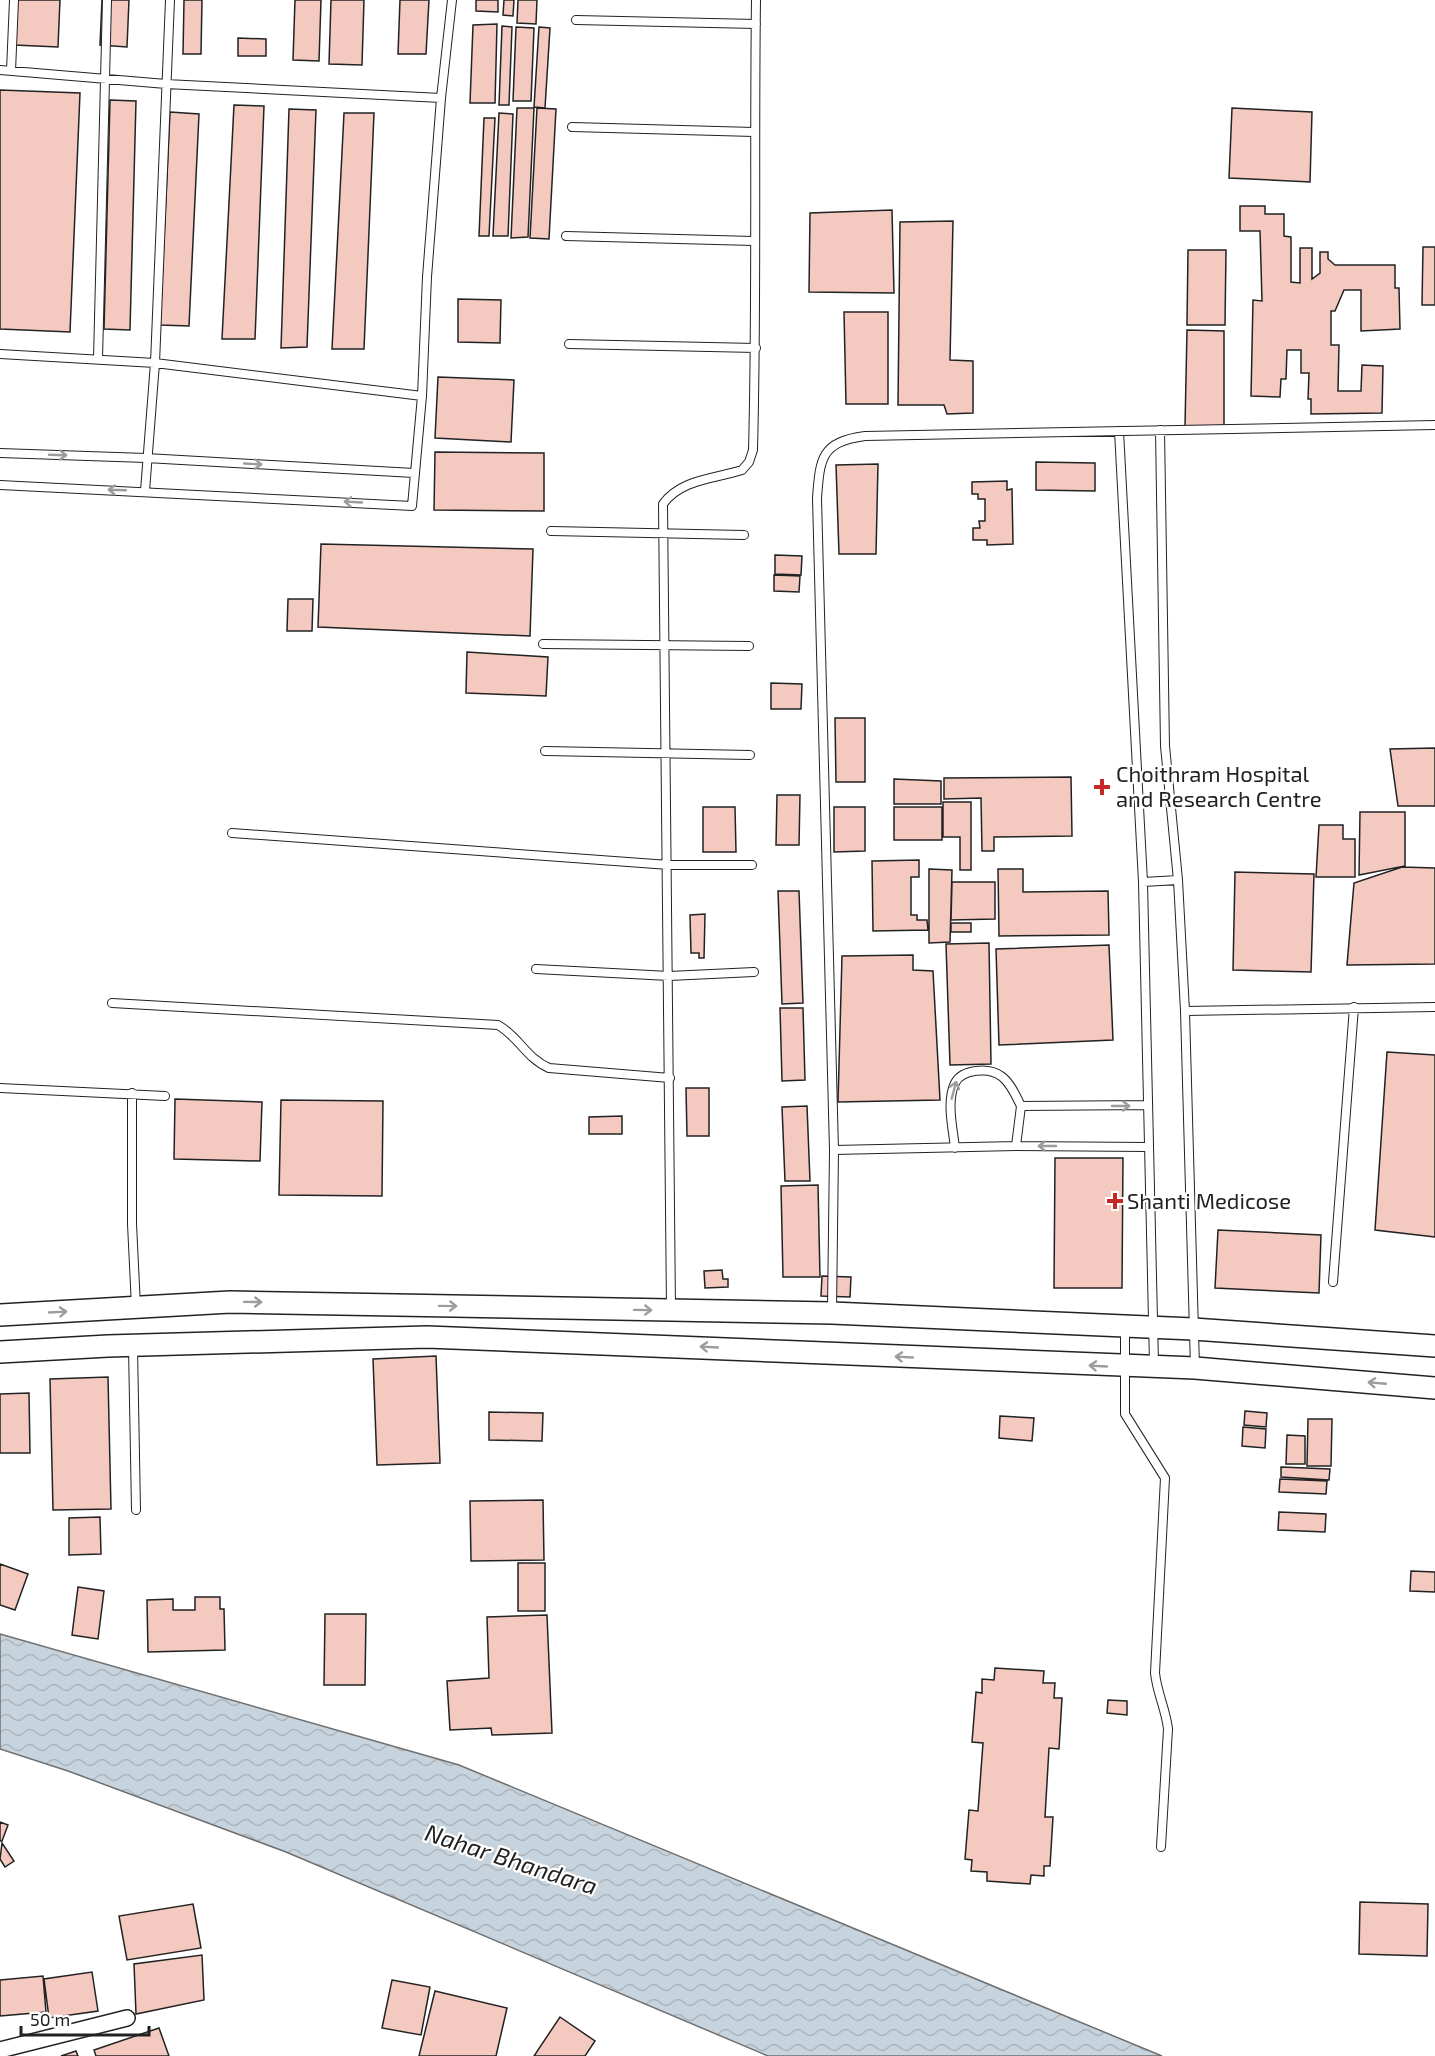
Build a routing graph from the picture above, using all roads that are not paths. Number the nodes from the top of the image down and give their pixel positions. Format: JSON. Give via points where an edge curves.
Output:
{"nodes":[{"id":1,"x":14,"y":0,"type":"edge"},
{"id":2,"x":107,"y":0,"type":"edge"},
{"id":3,"x":170,"y":0,"type":"edge"},
{"id":4,"x":452,"y":0,"type":"edge"},
{"id":5,"x":756,"y":0,"type":"edge"},
{"id":6,"x":576,"y":20,"type":"dead end"},
{"id":7,"x":756,"y":24,"type":"junction"},
{"id":8,"x":0,"y":70,"type":"edge"},
{"id":9,"x":11,"y":71,"type":"junction"},
{"id":10,"x":103,"y":78,"type":"junction"},
{"id":11,"x":166,"y":84,"type":"junction"},
{"id":12,"x":441,"y":98,"type":"junction"},
{"id":13,"x":572,"y":127,"type":"dead end"},
{"id":14,"x":754,"y":132,"type":"junction"},
{"id":15,"x":566,"y":236,"type":"dead end"},
{"id":16,"x":753,"y":241,"type":"junction"},
{"id":17,"x":569,"y":344,"type":"dead end"},
{"id":18,"x":756,"y":348,"type":"junction"},
{"id":19,"x":0,"y":354,"type":"edge"},
{"id":20,"x":98,"y":359,"type":"junction"},
{"id":21,"x":154,"y":363,"type":"junction"},
{"id":22,"x":422,"y":396,"type":"junction"},
{"id":23,"x":1435,"y":425,"type":"edge"},
{"id":24,"x":1160,"y":430,"type":"junction"},
{"id":25,"x":1119,"y":431,"type":"junction"},
{"id":26,"x":0,"y":453,"type":"edge"},
{"id":27,"x":146,"y":458,"type":"junction"},
{"id":28,"x":414,"y":473,"type":"junction"},
{"id":29,"x":0,"y":484,"type":"edge"},
{"id":30,"x":145,"y":491,"type":"junction"},
{"id":31,"x":551,"y":531,"type":"dead end"},
{"id":32,"x":662,"y":534,"type":"junction"},
{"id":33,"x":744,"y":536,"type":"dead end"},
{"id":34,"x":543,"y":644,"type":"dead end"},
{"id":35,"x":664,"y":645,"type":"junction"},
{"id":36,"x":749,"y":646,"type":"dead end"},
{"id":37,"x":545,"y":750,"type":"dead end"},
{"id":38,"x":667,"y":753,"type":"junction"},
{"id":39,"x":750,"y":755,"type":"dead end"},
{"id":40,"x":232,"y":833,"type":"dead end"},
{"id":41,"x":669,"y":865,"type":"junction"},
{"id":42,"x":752,"y":865,"type":"dead end"},
{"id":43,"x":1178,"y":880,"type":"junction"},
{"id":44,"x":1143,"y":882,"type":"junction"},
{"id":45,"x":536,"y":969,"type":"dead end"},
{"id":46,"x":754,"y":972,"type":"dead end"},
{"id":47,"x":669,"y":976,"type":"junction"},
{"id":48,"x":112,"y":1003,"type":"dead end"},
{"id":49,"x":1354,"y":1007,"type":"junction"},
{"id":50,"x":1435,"y":1007,"type":"edge"},
{"id":51,"x":1185,"y":1011,"type":"junction"},
{"id":52,"x":670,"y":1078,"type":"junction"},
{"id":53,"x":0,"y":1088,"type":"edge"},
{"id":54,"x":132,"y":1093,"type":"junction"},
{"id":55,"x":165,"y":1096,"type":"dead end"},
{"id":56,"x":1021,"y":1106,"type":"junction"},
{"id":57,"x":1147,"y":1106,"type":"junction"},
{"id":58,"x":1016,"y":1146,"type":"junction"},
{"id":59,"x":1148,"y":1147,"type":"junction"},
{"id":60,"x":956,"y":1148,"type":"junction"},
{"id":61,"x":834,"y":1150,"type":"junction"},
{"id":62,"x":1333,"y":1282,"type":"dead end"},
{"id":63,"x":136,"y":1307,"type":"junction"},
{"id":64,"x":671,"y":1310,"type":"junction"},
{"id":65,"x":832,"y":1313,"type":"junction"},
{"id":66,"x":0,"y":1315,"type":"edge"},
{"id":67,"x":1125,"y":1327,"type":"junction"},
{"id":68,"x":1154,"y":1328,"type":"junction"},
{"id":69,"x":1193,"y":1329,"type":"junction"},
{"id":70,"x":133,"y":1346,"type":"junction"},
{"id":71,"x":1435,"y":1346,"type":"edge"},
{"id":72,"x":0,"y":1352,"type":"edge"},
{"id":73,"x":1125,"y":1367,"type":"junction"},
{"id":74,"x":1154,"y":1368,"type":"junction"},
{"id":75,"x":1195,"y":1368,"type":"junction"},
{"id":76,"x":1435,"y":1388,"type":"edge"},
{"id":77,"x":136,"y":1510,"type":"dead end"},
{"id":78,"x":1161,"y":1847,"type":"dead end"},
{"id":79,"x":127,"y":2018,"type":"dead end"},
{"id":80,"x":0,"y":2050,"type":"edge"}],
"edges":[{"from":1,"to":9,"type":"lane"},
{"from":2,"to":10,"type":"lane"},
{"from":3,"to":11,"type":"lane"},
{"from":4,"to":12,"type":"lane"},
{"from":5,"to":7,"type":"lane"},
{"from":6,"to":7,"type":"lane"},
{"from":7,"to":14,"type":"lane"},
{"from":8,"to":9,"type":"lane"},
{"from":9,"to":10,"type":"lane"},
{"from":10,"to":11,"type":"lane"},
{"from":10,"to":20,"type":"lane"},
{"from":11,"to":12,"type":"lane"},
{"from":11,"to":21,"type":"lane"},
{"from":12,"to":22,"type":"lane"},
{"from":13,"to":14,"type":"lane"},
{"from":14,"to":16,"type":"lane"},
{"from":15,"to":16,"type":"lane"},
{"from":16,"to":18,"type":"lane"},
{"from":17,"to":18,"type":"lane"},
{"from":18,"to":32,"type":"lane","via":[[753,450],[749,462],[742,470],[672,492],[663,504]]},
{"from":19,"to":20,"type":"lane"},
{"from":20,"to":21,"type":"lane"},
{"from":21,"to":22,"type":"lane"},
{"from":21,"to":27,"type":"lane"},
{"from":22,"to":28,"type":"lane"},
{"from":23,"to":24,"type":"lane"},
{"from":24,"to":25,"type":"lane"},
{"from":24,"to":43,"type":"lane","via":[[1165,746]]},
{"from":25,"to":44,"type":"lane"},
{"from":25,"to":61,"type":"lane","via":[[842,439],[828,449],[819,471]]},
{"from":26,"to":27,"type":"lane","one_way":true},
{"from":27,"to":28,"type":"lane","one_way":true},
{"from":27,"to":30,"type":"lane"},
{"from":28,"to":30,"type":"lane","one_way":true,"via":[[412,506]]},
{"from":30,"to":29,"type":"lane","one_way":true},
{"from":31,"to":32,"type":"lane"},
{"from":32,"to":33,"type":"lane"},
{"from":32,"to":35,"type":"lane"},
{"from":34,"to":35,"type":"lane"},
{"from":35,"to":36,"type":"lane"},
{"from":35,"to":38,"type":"lane"},
{"from":37,"to":38,"type":"lane"},
{"from":38,"to":39,"type":"lane"},
{"from":38,"to":41,"type":"lane"},
{"from":40,"to":41,"type":"lane"},
{"from":41,"to":42,"type":"lane"},
{"from":41,"to":47,"type":"lane"},
{"from":43,"to":44,"type":"lane"},
{"from":43,"to":51,"type":"lane"},
{"from":44,"to":57,"type":"lane"},
{"from":45,"to":47,"type":"lane"},
{"from":46,"to":47,"type":"lane"},
{"from":47,"to":52,"type":"lane"},
{"from":48,"to":52,"type":"lane","via":[[498,1025],[510,1032],[535,1062],[549,1068]]},
{"from":49,"to":50,"type":"lane"},
{"from":49,"to":51,"type":"lane"},
{"from":49,"to":62,"type":"lane"},
{"from":51,"to":69,"type":"lane"},
{"from":52,"to":64,"type":"lane"},
{"from":53,"to":54,"type":"lane"},
{"from":54,"to":55,"type":"lane"},
{"from":54,"to":63,"type":"lane"},
{"from":56,"to":57,"type":"lane","one_way":true},
{"from":56,"to":58,"type":"lane"},
{"from":60,"to":56,"type":"lane","one_way":true,"via":[[952,1096],[962,1075],[986,1071],[999,1074]]},
{"from":57,"to":59,"type":"lane"},
{"from":59,"to":58,"type":"lane","one_way":true},
{"from":58,"to":60,"type":"lane"},
{"from":59,"to":68,"type":"lane"},
{"from":60,"to":61,"type":"lane"},
{"from":61,"to":65,"type":"lane"},
{"from":63,"to":64,"type":"main road","one_way":true,"via":[[230,1302]]},
{"from":66,"to":63,"type":"main road","one_way":true},
{"from":64,"to":65,"type":"main road"},
{"from":65,"to":67,"type":"main road"},
{"from":67,"to":68,"type":"main road"},
{"from":67,"to":73,"type":"lane"},
{"from":68,"to":69,"type":"main road"},
{"from":68,"to":74,"type":"lane"},
{"from":69,"to":71,"type":"main road"},
{"from":69,"to":75,"type":"lane"},
{"from":70,"to":72,"type":"main road"},
{"from":73,"to":70,"type":"main road","one_way":true,"via":[[427,1337]]},
{"from":70,"to":77,"type":"lane"},
{"from":73,"to":74,"type":"main road"},
{"from":73,"to":78,"type":"lane","via":[[1125,1414],[1165,1478],[1155,1673],[1168,1729]]},
{"from":74,"to":75,"type":"main road"},
{"from":76,"to":75,"type":"main road","one_way":true},
{"from":79,"to":80,"type":"street"}]}
